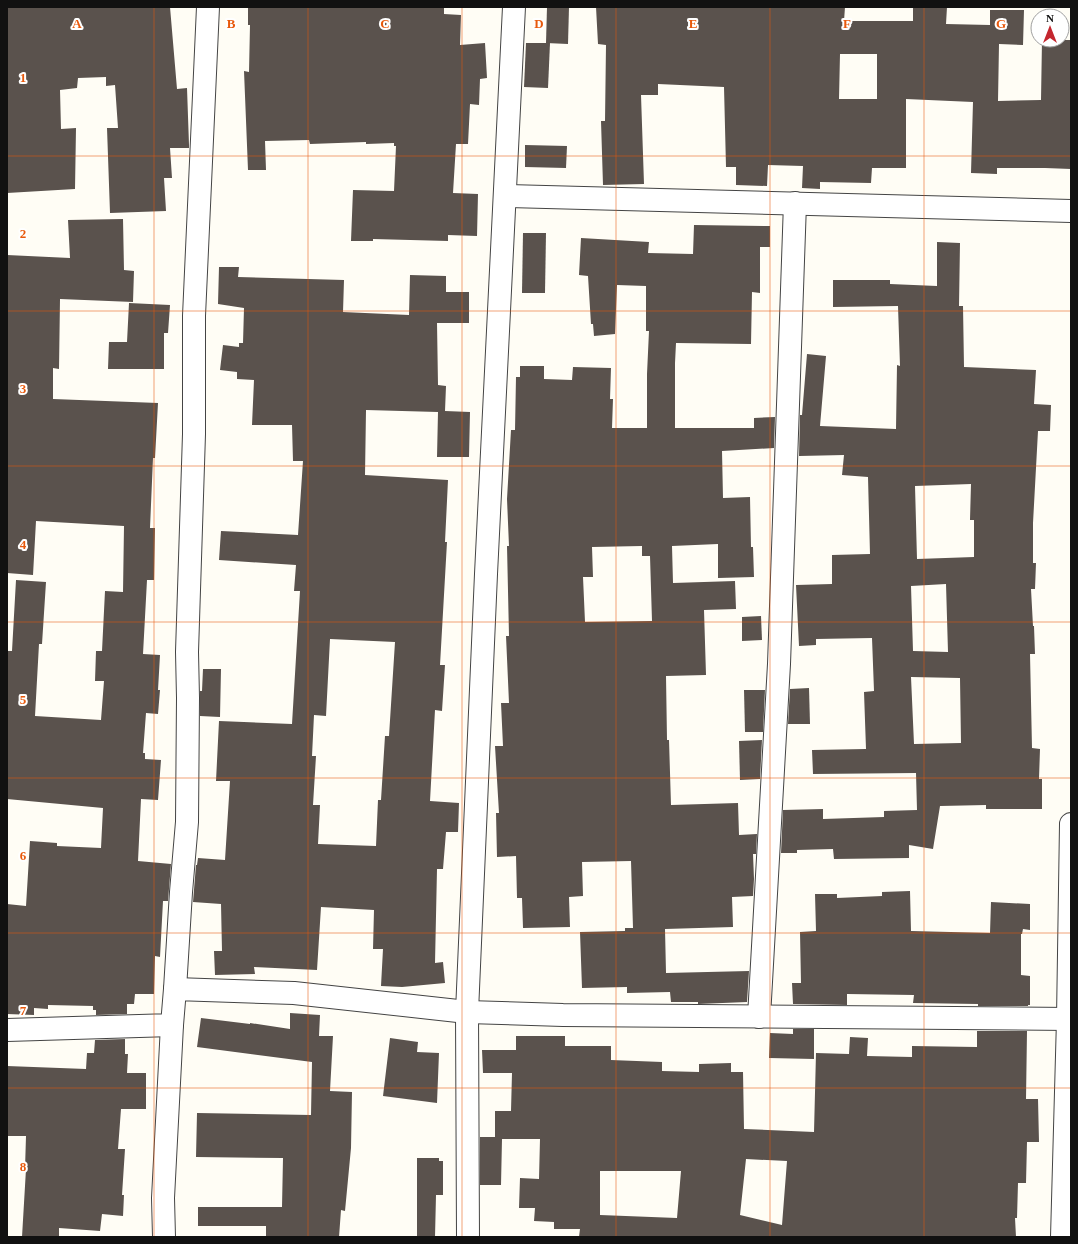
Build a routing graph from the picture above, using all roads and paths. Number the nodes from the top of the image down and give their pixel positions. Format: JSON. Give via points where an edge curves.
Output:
{"nodes":[{"id":1,"x":208,"y":7,"type":"edge"},
{"id":2,"x":514,"y":7,"type":"edge"},
{"id":3,"x":505,"y":196,"type":"junction"},
{"id":4,"x":795,"y":203,"type":"junction"},
{"id":5,"x":1071,"y":211,"type":"edge"},
{"id":6,"x":1071,"y":824,"type":"edge"},
{"id":7,"x":175,"y":990,"type":"junction"},
{"id":8,"x":467,"y":1012,"type":"junction"},
{"id":9,"x":759,"y":1017,"type":"junction"},
{"id":10,"x":1069,"y":1019,"type":"edge"},
{"id":11,"x":172,"y":1025,"type":"junction"},
{"id":12,"x":7,"y":1030,"type":"edge"},
{"id":13,"x":164,"y":1237,"type":"edge"},
{"id":14,"x":468,"y":1237,"type":"edge"},
{"id":15,"x":1062,"y":1237,"type":"edge"}],
"edges":[{"from":1,"to":7,"type":"street","via":[[194,316],[194,434],[187,652],[187,822]]},
{"from":2,"to":3,"type":"street"},
{"from":3,"to":4,"type":"street"},
{"from":3,"to":8,"type":"street"},
{"from":4,"to":5,"type":"street"},
{"from":4,"to":9,"type":"street","via":[[779,664]]},
{"from":6,"to":10,"type":"street"},
{"from":7,"to":8,"type":"street","via":[[294,992]]},
{"from":7,"to":11,"type":"street"},
{"from":8,"to":9,"type":"street"},
{"from":8,"to":14,"type":"street"},
{"from":9,"to":10,"type":"street"},
{"from":10,"to":15,"type":"street"},
{"from":11,"to":12,"type":"street"},
{"from":11,"to":13,"type":"street","via":[[163,1198]]}]}
